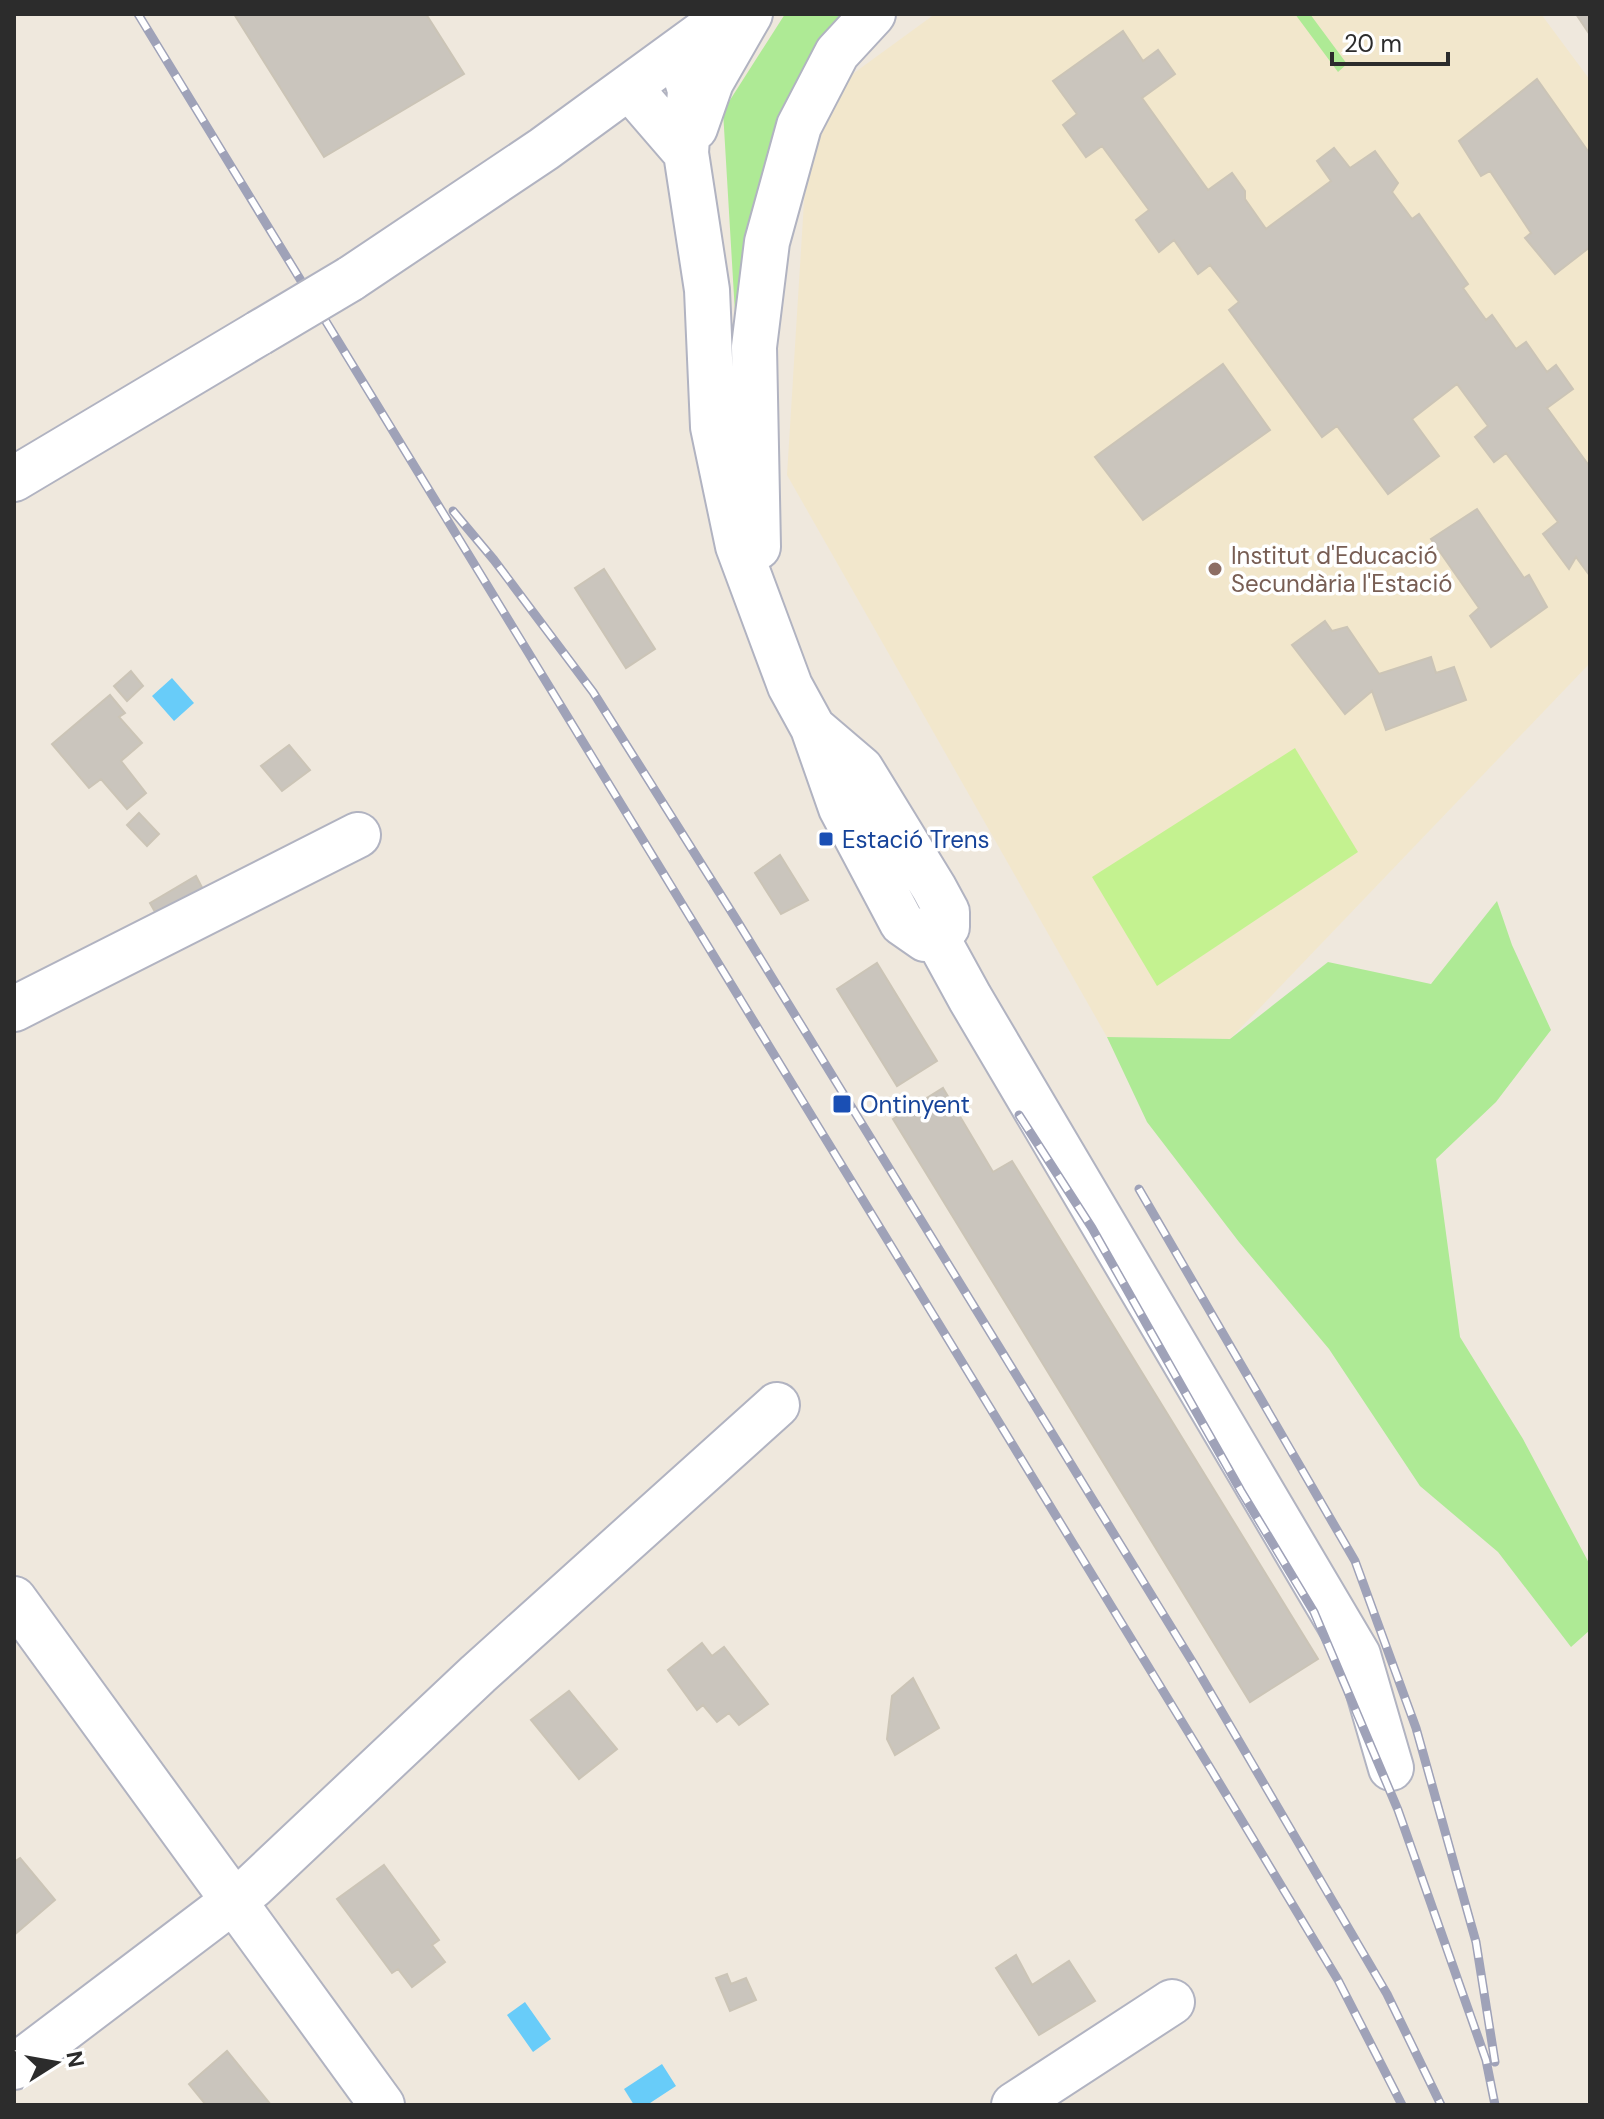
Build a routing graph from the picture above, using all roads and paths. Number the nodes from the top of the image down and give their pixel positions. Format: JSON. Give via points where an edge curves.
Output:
{"nodes":[{"id":1,"x":729,"y":14,"type":"edge"},
{"id":2,"x":750,"y":14,"type":"edge"},
{"id":3,"x":873,"y":14,"type":"edge"},
{"id":4,"x":670,"y":57,"type":"junction"},
{"id":5,"x":629,"y":87,"type":"junction"},
{"id":6,"x":686,"y":153,"type":"junction"},
{"id":7,"x":14,"y":479,"type":"edge"},
{"id":8,"x":759,"y":605,"type":"junction"},
{"id":9,"x":358,"y":835,"type":"dead end"},
{"id":10,"x":14,"y":1009,"type":"edge"},
{"id":11,"x":777,"y":1405,"type":"dead end"},
{"id":12,"x":14,"y":1599,"type":"edge"},
{"id":13,"x":1391,"y":1768,"type":"dead end"},
{"id":14,"x":232,"y":1900,"type":"junction"},
{"id":15,"x":1172,"y":2002,"type":"dead end"},
{"id":16,"x":14,"y":2067,"type":"edge"},
{"id":17,"x":382,"y":2105,"type":"edge"},
{"id":18,"x":1014,"y":2105,"type":"edge"}],
"edges":[{"from":1,"to":4,"type":"street"},
{"from":2,"to":6,"type":"street","via":[[711,82]]},
{"from":3,"to":8,"type":"street","via":[[837,53],[799,126],[767,242],[754,347]]},
{"from":4,"to":5,"type":"street"},
{"from":4,"to":6,"type":"street","via":[[680,59],[690,90]]},
{"from":5,"to":6,"type":"street"},
{"from":5,"to":7,"type":"street","bridge":true,"via":[[350,279]]},
{"from":6,"to":8,"type":"street","via":[[707,290],[713,427],[738,546]]},
{"from":8,"to":13,"type":"street","via":[[790,686],[813,728],[841,808],[902,923],[925,939],[936,936],[1358,1655]]},
{"from":9,"to":10,"type":"street"},
{"from":11,"to":14,"type":"street"},
{"from":12,"to":14,"type":"street"},
{"from":14,"to":16,"type":"street"},
{"from":14,"to":17,"type":"street"},
{"from":15,"to":18,"type":"street"}]}
